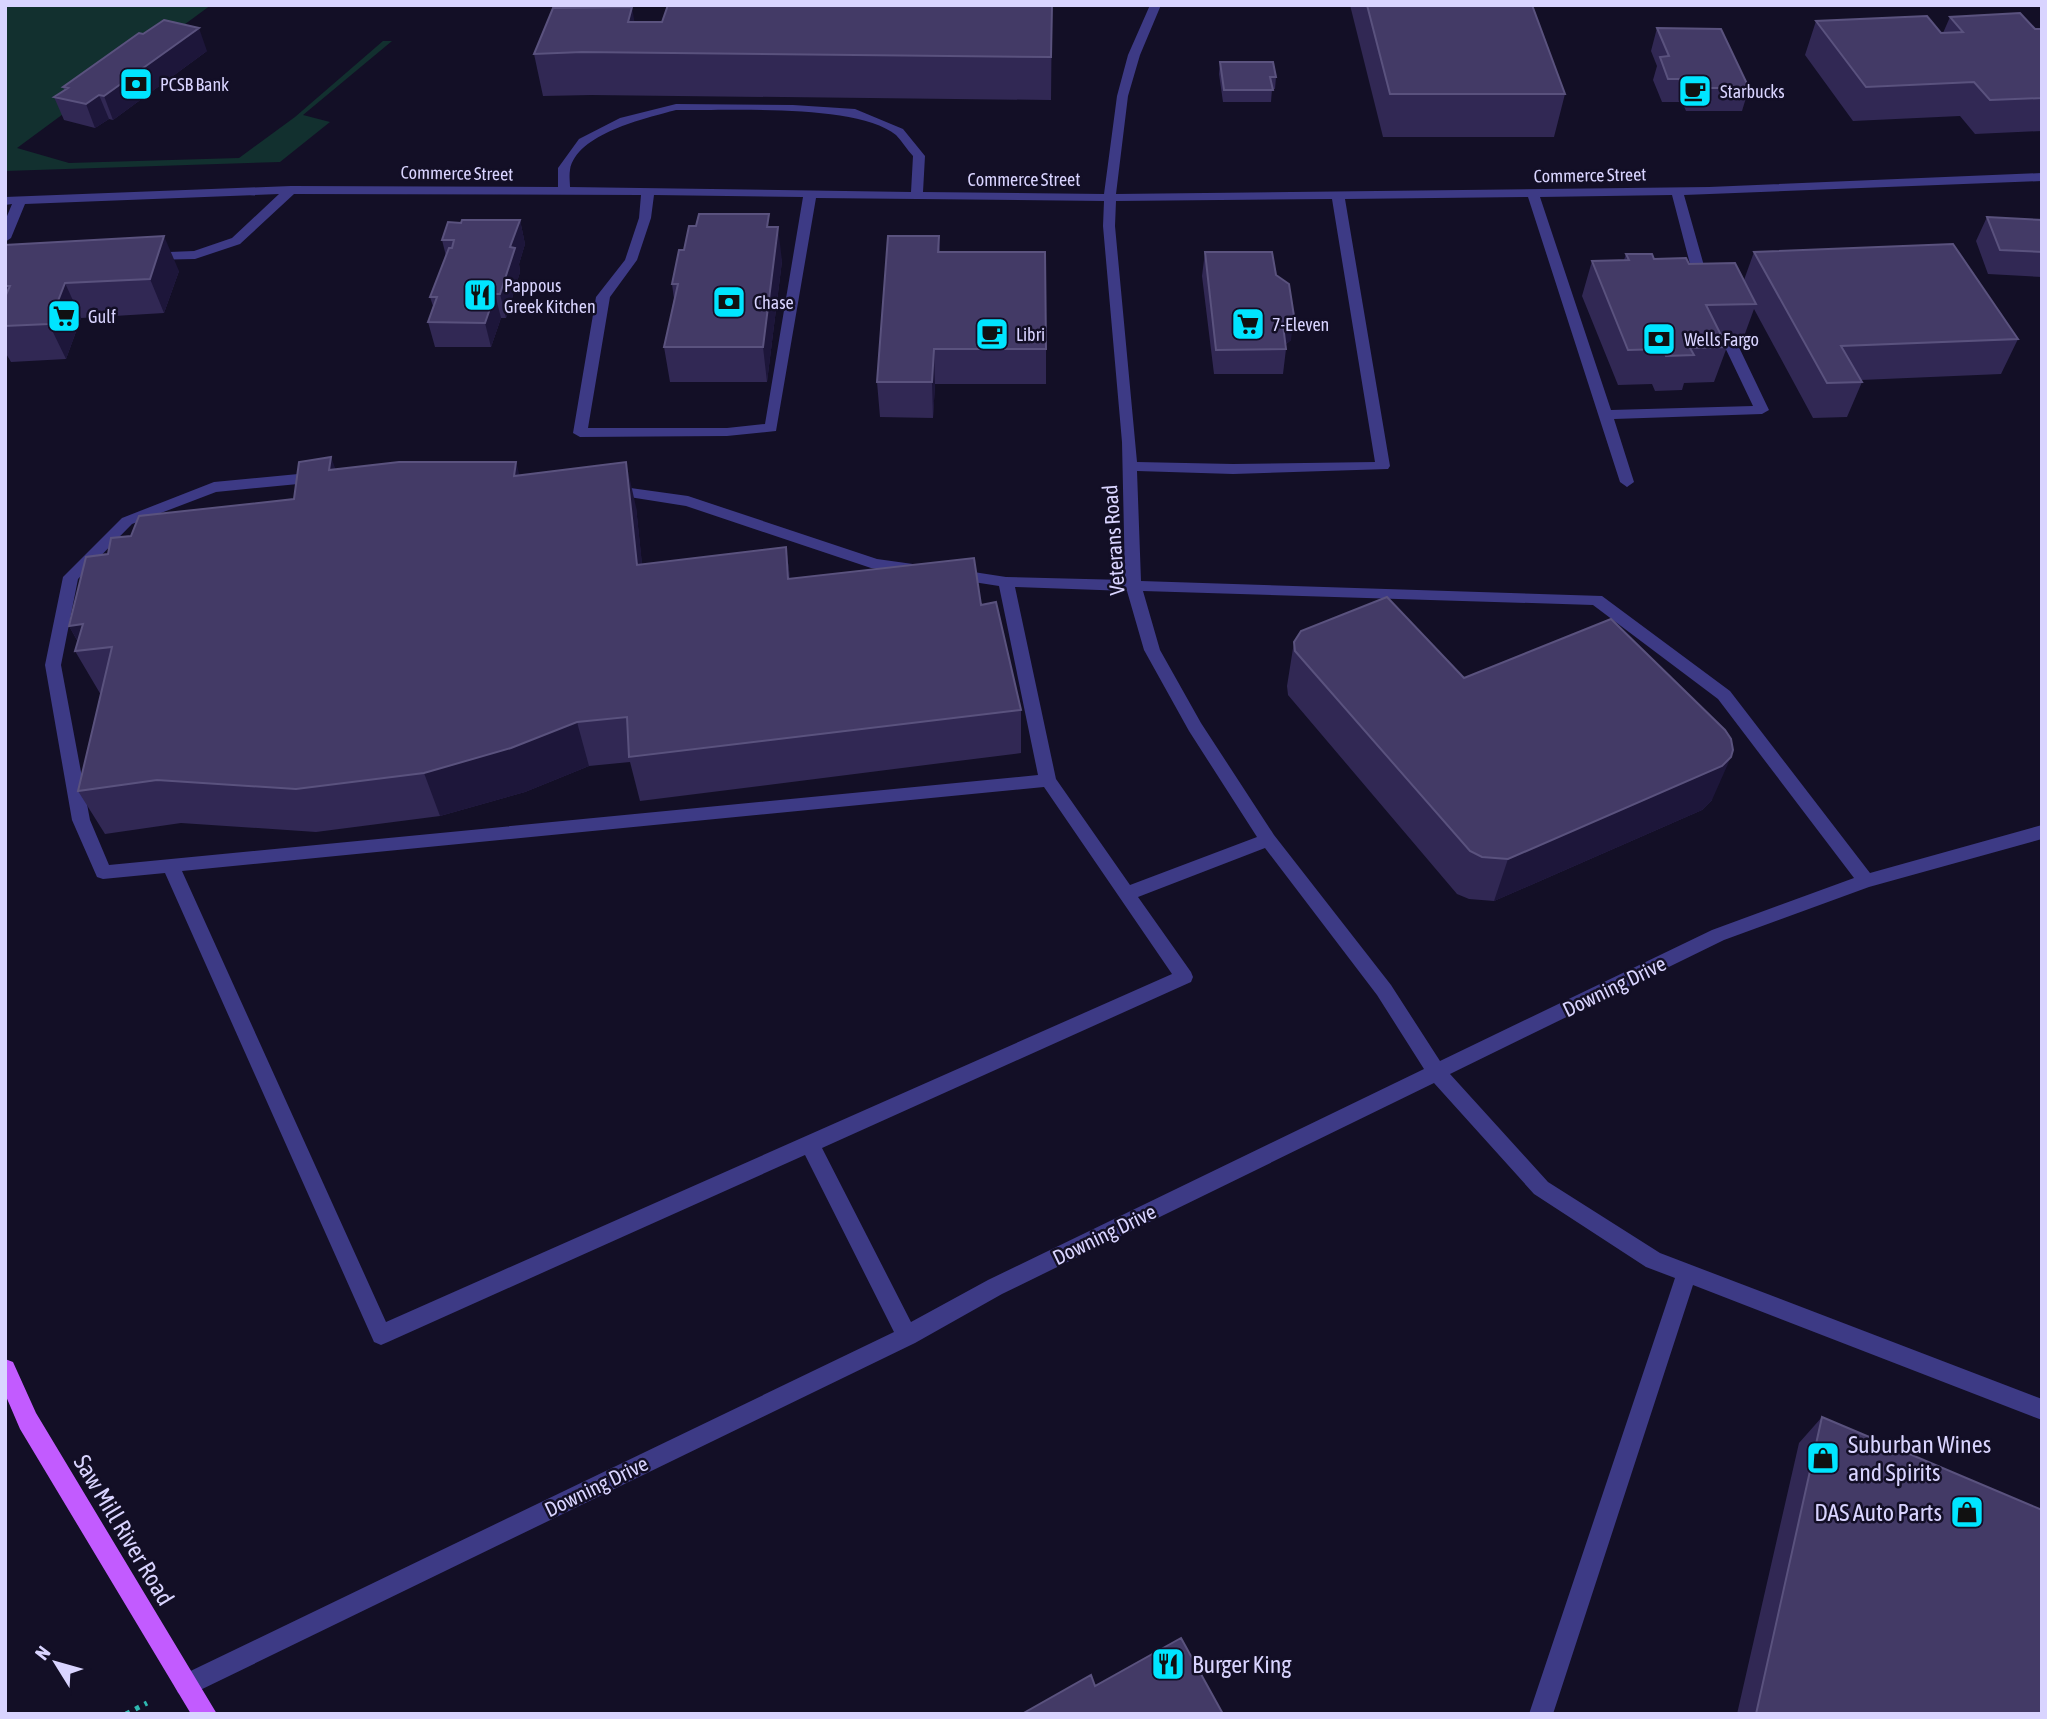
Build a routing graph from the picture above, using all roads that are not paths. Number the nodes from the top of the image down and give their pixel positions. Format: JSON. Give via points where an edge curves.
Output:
{"nodes":[{"id":1,"x":1156,"y":5,"type":"edge"},
{"id":2,"x":2042,"y":177,"type":"edge"},
{"id":3,"x":291,"y":190,"type":"junction"},
{"id":4,"x":648,"y":191,"type":"junction"},
{"id":5,"x":564,"y":192,"type":"junction"},
{"id":6,"x":1677,"y":192,"type":"junction"},
{"id":7,"x":1533,"y":193,"type":"junction"},
{"id":8,"x":810,"y":194,"type":"junction"},
{"id":9,"x":917,"y":195,"type":"junction"},
{"id":10,"x":1338,"y":195,"type":"junction"},
{"id":11,"x":1110,"y":196,"type":"junction"},
{"id":12,"x":20,"y":200,"type":"junction"},
{"id":13,"x":5,"y":201,"type":"edge"},
{"id":14,"x":5,"y":237,"type":"edge"},
{"id":15,"x":129,"y":257,"type":"edge"},
{"id":16,"x":1605,"y":415,"type":"junction"},
{"id":17,"x":1129,"y":466,"type":"junction"},
{"id":18,"x":330,"y":476,"type":"edge"},
{"id":19,"x":1627,"y":482,"type":"dead end"},
{"id":20,"x":589,"y":487,"type":"edge"},
{"id":21,"x":1006,"y":582,"type":"junction"},
{"id":22,"x":1133,"y":585,"type":"junction"},
{"id":23,"x":1048,"y":780,"type":"junction"},
{"id":24,"x":2042,"y":832,"type":"edge"},
{"id":25,"x":1268,"y":840,"type":"junction"},
{"id":26,"x":170,"y":865,"type":"junction"},
{"id":27,"x":1866,"y":881,"type":"junction"},
{"id":28,"x":1127,"y":894,"type":"junction"},
{"id":29,"x":1437,"y":1073,"type":"junction"},
{"id":30,"x":810,"y":1144,"type":"junction"},
{"id":31,"x":1687,"y":1273,"type":"junction"},
{"id":32,"x":907,"y":1336,"type":"junction"},
{"id":33,"x":5,"y":1369,"type":"edge"},
{"id":34,"x":2042,"y":1410,"type":"edge"},
{"id":35,"x":186,"y":1685,"type":"junction"},
{"id":36,"x":205,"y":1714,"type":"edge"},
{"id":37,"x":1541,"y":1714,"type":"edge"}],
"edges":[{"from":1,"to":11,"type":"street","name":"Veterans Road","via":[[1134,56],[1119,118]]},
{"from":2,"to":6,"type":"street","name":"Commerce Street"},
{"from":3,"to":5,"type":"street","name":"Commerce Street"},
{"from":3,"to":12,"type":"street","name":"Commerce Street"},
{"from":3,"to":15,"type":"street","via":[[236,241],[195,255]]},
{"from":4,"to":5,"type":"street","name":"Commerce Street"},
{"from":4,"to":8,"type":"street","name":"Commerce Street"},
{"from":4,"to":8,"type":"street","via":[[645,218],[631,260],[603,297],[580,433],[771,428]]},
{"from":5,"to":9,"type":"street","via":[[564,168],[583,142],[624,120],[676,107],[855,113],[898,132],[919,156]]},
{"from":6,"to":7,"type":"street","name":"Commerce Street"},
{"from":6,"to":16,"type":"street","via":[[1701,283],[1762,410]]},
{"from":7,"to":10,"type":"street","name":"Commerce Street"},
{"from":7,"to":16,"type":"street"},
{"from":8,"to":9,"type":"street","name":"Commerce Street"},
{"from":9,"to":11,"type":"street","name":"Commerce Street"},
{"from":10,"to":11,"type":"street","name":"Commerce Street"},
{"from":10,"to":17,"type":"street","via":[[1383,466]]},
{"from":11,"to":17,"type":"street","name":"Veterans Road"},
{"from":12,"to":13,"type":"street","name":"Commerce Street"},
{"from":12,"to":14,"type":"street"},
{"from":16,"to":19,"type":"street"},
{"from":17,"to":22,"type":"street","name":"Veterans Road"},
{"from":18,"to":26,"type":"street","via":[[214,486],[127,521],[71,577],[53,665],[81,820],[103,872]]},
{"from":20,"to":21,"type":"street","via":[[688,501],[876,564]]},
{"from":21,"to":22,"type":"street"},
{"from":21,"to":23,"type":"street"},
{"from":22,"to":25,"type":"street","name":"Veterans Road","via":[[1152,650]]},
{"from":22,"to":27,"type":"street","via":[[1597,600],[1724,695]]},
{"from":23,"to":26,"type":"street"},
{"from":23,"to":28,"type":"street"},
{"from":24,"to":27,"type":"street","name":"Downing Drive"},
{"from":25,"to":28,"type":"street"},
{"from":25,"to":29,"type":"street","name":"Veterans Road","via":[[1384,989]]},
{"from":26,"to":30,"type":"street","via":[[381,1335]]},
{"from":27,"to":29,"type":"street","name":"Downing Drive","via":[[1718,935]]},
{"from":28,"to":30,"type":"street","via":[[1184,977]]},
{"from":29,"to":31,"type":"street","name":"Veterans Road","via":[[1541,1188],[1653,1260]]},
{"from":29,"to":32,"type":"street","name":"Downing Drive","via":[[995,1287]]},
{"from":30,"to":32,"type":"street"},
{"from":31,"to":34,"type":"street","name":"Veterans Road"},
{"from":31,"to":37,"type":"street"},
{"from":32,"to":35,"type":"street","name":"Downing Drive"},
{"from":33,"to":35,"type":"main road","name":"Saw Mill River Road","via":[[28,1421]]},
{"from":35,"to":36,"type":"main road","name":"Saw Mill River Road"}]}
